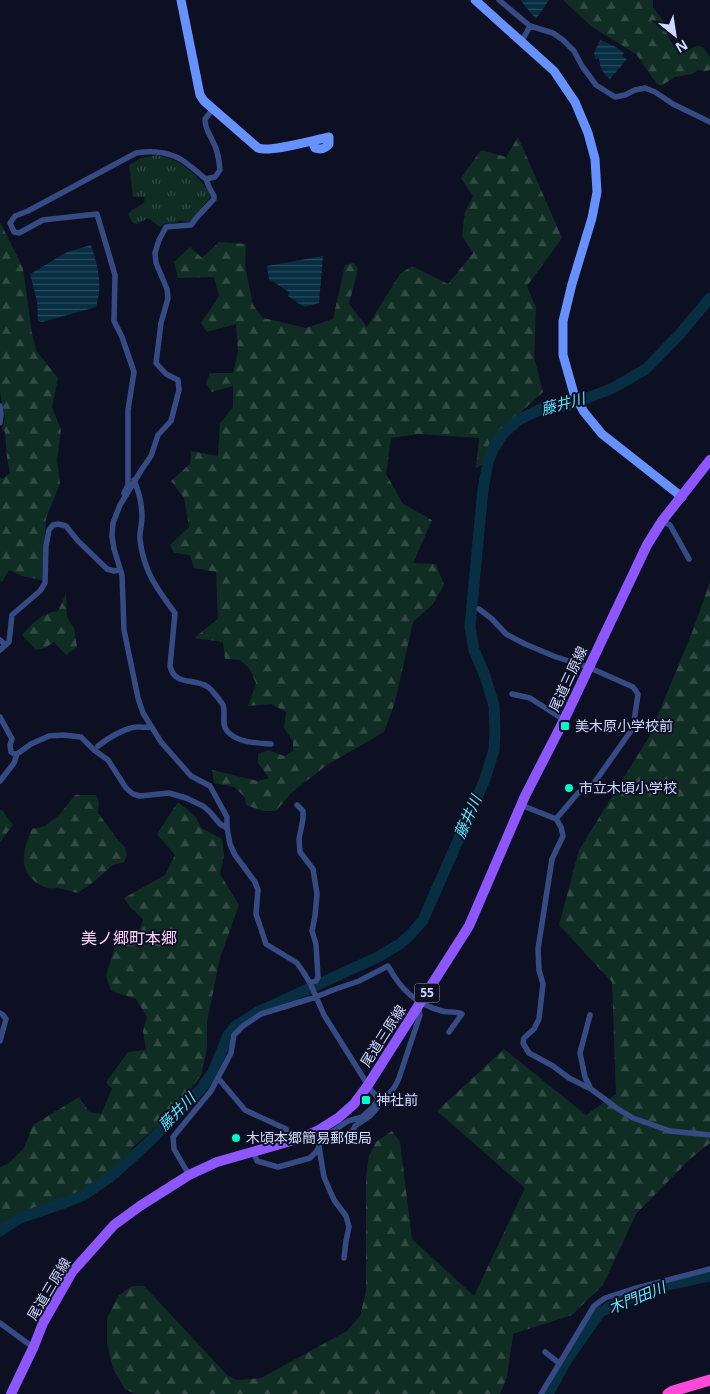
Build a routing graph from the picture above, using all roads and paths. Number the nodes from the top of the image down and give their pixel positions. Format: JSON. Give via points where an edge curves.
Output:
{"nodes":[{"id":1,"x":181,"y":0,"type":"edge"},
{"id":2,"x":475,"y":0,"type":"edge"},
{"id":3,"x":499,"y":0,"type":"edge"},
{"id":4,"x":530,"y":26,"type":"junction"},
{"id":5,"x":522,"y":41,"type":"junction"},
{"id":6,"x":213,"y":109,"type":"junction"},
{"id":7,"x":710,"y":122,"type":"edge"},
{"id":8,"x":312,"y":141,"type":"dead end"},
{"id":9,"x":206,"y":179,"type":"junction"},
{"id":10,"x":0,"y":406,"type":"edge"},
{"id":11,"x":0,"y":423,"type":"edge"},
{"id":12,"x":710,"y":460,"type":"edge"},
{"id":13,"x":128,"y":473,"type":"junction"},
{"id":14,"x":135,"y":482,"type":"junction"},
{"id":15,"x":682,"y":497,"type":"junction"},
{"id":16,"x":123,"y":499,"type":"junction"},
{"id":17,"x":662,"y":521,"type":"junction"},
{"id":18,"x":689,"y":559,"type":"dead end"},
{"id":19,"x":120,"y":570,"type":"junction"},
{"id":20,"x":479,"y":609,"type":"dead end"},
{"id":21,"x":0,"y":640,"type":"edge"},
{"id":22,"x":6,"y":646,"type":"junction"},
{"id":23,"x":0,"y":650,"type":"edge"},
{"id":24,"x":588,"y":668,"type":"junction"},
{"id":25,"x":512,"y":694,"type":"dead end"},
{"id":26,"x":0,"y":717,"type":"edge"},
{"id":27,"x":564,"y":720,"type":"junction"},
{"id":28,"x":151,"y":727,"type":"junction"},
{"id":29,"x":81,"y":737,"type":"junction"},
{"id":30,"x":271,"y":744,"type":"dead end"},
{"id":31,"x":98,"y":746,"type":"junction"},
{"id":32,"x":17,"y":754,"type":"junction"},
{"id":33,"x":108,"y":760,"type":"junction"},
{"id":34,"x":0,"y":781,"type":"edge"},
{"id":35,"x":297,"y":805,"type":"dead end"},
{"id":36,"x":521,"y":805,"type":"junction"},
{"id":37,"x":556,"y":819,"type":"junction"},
{"id":38,"x":227,"y":828,"type":"junction"},
{"id":39,"x":310,"y":983,"type":"junction"},
{"id":40,"x":316,"y":997,"type":"junction"},
{"id":41,"x":420,"y":1005,"type":"junction"},
{"id":42,"x":0,"y":1013,"type":"edge"},
{"id":43,"x":590,"y":1015,"type":"dead end"},
{"id":44,"x":449,"y":1032,"type":"dead end"},
{"id":45,"x":0,"y":1041,"type":"edge"},
{"id":46,"x":218,"y":1078,"type":"junction"},
{"id":47,"x":368,"y":1085,"type":"junction"},
{"id":48,"x":591,"y":1090,"type":"junction"},
{"id":49,"x":379,"y":1099,"type":"junction"},
{"id":50,"x":352,"y":1132,"type":"dead end"},
{"id":51,"x":710,"y":1135,"type":"edge"},
{"id":52,"x":290,"y":1141,"type":"junction"},
{"id":53,"x":319,"y":1147,"type":"junction"},
{"id":54,"x":253,"y":1152,"type":"junction"},
{"id":55,"x":189,"y":1176,"type":"junction"},
{"id":56,"x":344,"y":1258,"type":"dead end"},
{"id":57,"x":710,"y":1269,"type":"edge"},
{"id":58,"x":0,"y":1323,"type":"edge"},
{"id":59,"x":34,"y":1346,"type":"junction"},
{"id":60,"x":545,"y":1352,"type":"dead end"},
{"id":61,"x":559,"y":1363,"type":"junction"},
{"id":62,"x":710,"y":1380,"type":"edge"},
{"id":63,"x":10,"y":1394,"type":"edge"},
{"id":64,"x":541,"y":1394,"type":"edge"},
{"id":65,"x":668,"y":1394,"type":"edge"}],
"edges":[{"from":1,"to":6,"type":"street","via":[[200,95]]},
{"from":2,"to":5,"type":"street"},
{"from":3,"to":4,"type":"street"},
{"from":4,"to":5,"type":"street"},
{"from":4,"to":7,"type":"street","via":[[553,33],[563,40],[596,85],[615,97],[644,88]]},
{"from":5,"to":15,"type":"street","via":[[554,71],[575,102],[595,159],[597,192],[592,218],[563,321],[563,355],[574,394],[602,434]]},
{"from":6,"to":8,"type":"street","via":[[262,150]]},
{"from":6,"to":9,"type":"street","via":[[204,119],[214,142],[220,170],[214,177]]},
{"from":9,"to":13,"type":"street","via":[[176,157],[162,152],[136,153],[15,216],[10,223],[14,232],[19,233],[43,220],[97,214],[115,275],[114,320],[134,372],[128,410]]},
{"from":9,"to":14,"type":"street","via":[[214,199],[191,225],[166,227],[155,253],[168,298],[156,363],[166,374],[178,380],[179,390],[171,421],[158,435],[151,456]]},
{"from":10,"to":11,"type":"street"},
{"from":12,"to":15,"type":"main road","name":"尾道三原線","number":"55"},
{"from":13,"to":14,"type":"street"},
{"from":13,"to":16,"type":"street"},
{"from":14,"to":16,"type":"street"},
{"from":14,"to":30,"type":"street","via":[[141,497],[139,538],[146,569],[175,613],[172,673],[176,678],[210,689],[223,705],[226,731],[249,742]]},
{"from":15,"to":17,"type":"main road","name":"尾道三原線","number":"55"},
{"from":16,"to":19,"type":"street","via":[[113,523],[112,536]]},
{"from":17,"to":18,"type":"street","via":[[670,524]]},
{"from":17,"to":24,"type":"main road","name":"尾道三原線","number":"55","via":[[647,545]]},
{"from":19,"to":22,"type":"street","via":[[107,568],[66,526],[52,525],[46,546],[45,583],[40,592],[12,615]]},
{"from":19,"to":28,"type":"street","via":[[124,630],[138,698]]},
{"from":20,"to":24,"type":"street","via":[[506,634]]},
{"from":21,"to":22,"type":"street"},
{"from":22,"to":23,"type":"street"},
{"from":24,"to":27,"type":"main road","name":"尾道三原線","number":"55"},
{"from":24,"to":37,"type":"street","via":[[633,687],[638,694],[633,728],[594,783],[578,793]]},
{"from":25,"to":27,"type":"street","via":[[530,698]]},
{"from":26,"to":32,"type":"street","via":[[12,738],[11,752]]},
{"from":27,"to":36,"type":"main road","name":"尾道三原線","number":"55"},
{"from":28,"to":31,"type":"street","via":[[130,728]]},
{"from":28,"to":38,"type":"street","via":[[191,776],[210,786],[227,817]]},
{"from":29,"to":31,"type":"street"},
{"from":29,"to":32,"type":"street","via":[[49,736]]},
{"from":29,"to":33,"type":"street"},
{"from":31,"to":33,"type":"street"},
{"from":32,"to":34,"type":"street"},
{"from":33,"to":38,"type":"street","via":[[133,794],[169,793],[186,798],[203,806]]},
{"from":35,"to":39,"type":"street","via":[[303,810],[300,852],[313,868],[317,894],[312,931],[318,977]]},
{"from":36,"to":37,"type":"street"},
{"from":36,"to":41,"type":"main road","name":"尾道三原線","number":"55","via":[[469,926]]},
{"from":37,"to":48,"type":"street","via":[[563,836],[552,859],[538,949],[543,984],[539,1019],[523,1043],[529,1053]]},
{"from":38,"to":39,"type":"street","via":[[235,855],[258,890],[256,914],[266,944],[296,964]]},
{"from":39,"to":40,"type":"street"},
{"from":40,"to":41,"type":"street","via":[[388,966],[397,982]]},
{"from":40,"to":46,"type":"street","via":[[261,1014],[243,1026],[234,1035],[231,1053]]},
{"from":40,"to":47,"type":"street"},
{"from":41,"to":44,"type":"street","via":[[462,1014]]},
{"from":41,"to":47,"type":"main road","name":"尾道三原線","number":"55"},
{"from":41,"to":49,"type":"street","via":[[420,1015],[399,1078],[395,1087]]},
{"from":42,"to":45,"type":"street","via":[[6,1019]]},
{"from":43,"to":48,"type":"street","via":[[580,1053],[584,1076]]},
{"from":46,"to":52,"type":"street","via":[[245,1110],[286,1128]]},
{"from":46,"to":55,"type":"street","via":[[173,1137],[174,1149]]},
{"from":47,"to":49,"type":"street"},
{"from":47,"to":52,"type":"main road","name":"尾道三原線","number":"55","via":[[338,1118],[319,1130]]},
{"from":48,"to":51,"type":"street","via":[[633,1118],[670,1131]]},
{"from":49,"to":50,"type":"street","via":[[375,1111]]},
{"from":49,"to":53,"type":"street","via":[[362,1118],[348,1121],[320,1140]]},
{"from":52,"to":54,"type":"main road","name":"尾道三原線","number":"55"},
{"from":53,"to":54,"type":"street","via":[[310,1158],[278,1167],[257,1161]]},
{"from":53,"to":56,"type":"street","via":[[324,1177],[349,1227]]},
{"from":54,"to":55,"type":"main road","name":"尾道三原線","number":"55","via":[[218,1162]]},
{"from":55,"to":59,"type":"main road","name":"尾道三原線","number":"55","via":[[114,1225],[72,1272],[43,1323]]},
{"from":57,"to":61,"type":"street","via":[[605,1298],[594,1306]]},
{"from":58,"to":59,"type":"street"},
{"from":59,"to":63,"type":"main road","name":"尾道三原線","number":"55"},
{"from":60,"to":61,"type":"street"},
{"from":61,"to":64,"type":"street"},
{"from":62,"to":65,"type":"highway"}]}
